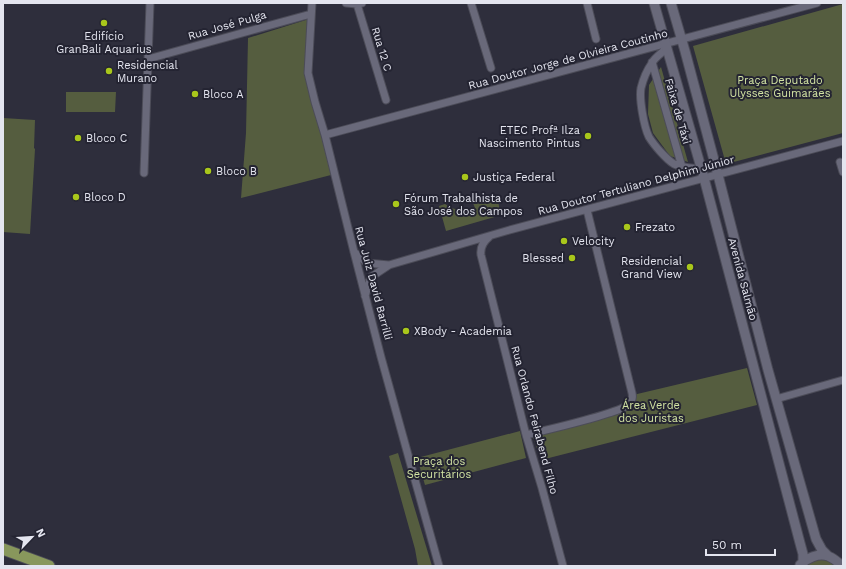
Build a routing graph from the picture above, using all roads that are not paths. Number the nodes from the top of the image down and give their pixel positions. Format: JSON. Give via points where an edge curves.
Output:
{"nodes":[{"id":1,"x":150,"y":3,"type":"edge"},
{"id":2,"x":312,"y":3,"type":"edge"},
{"id":3,"x":346,"y":3,"type":"edge"},
{"id":4,"x":471,"y":3,"type":"edge"},
{"id":5,"x":587,"y":3,"type":"edge"},
{"id":6,"x":654,"y":3,"type":"edge"},
{"id":7,"x":671,"y":3,"type":"edge"},
{"id":8,"x":817,"y":3,"type":"edge"},
{"id":9,"x":359,"y":4,"type":"edge"},
{"id":10,"x":311,"y":14,"type":"junction"},
{"id":11,"x":596,"y":39,"type":"dead end"},
{"id":12,"x":681,"y":40,"type":"junction"},
{"id":13,"x":667,"y":46,"type":"junction"},
{"id":14,"x":148,"y":59,"type":"junction"},
{"id":15,"x":652,"y":62,"type":"junction"},
{"id":16,"x":491,"y":68,"type":"dead end"},
{"id":17,"x":386,"y":100,"type":"dead end"},
{"id":18,"x":325,"y":135,"type":"junction"},
{"id":19,"x":843,"y":141,"type":"edge"},
{"id":20,"x":840,"y":162,"type":"dead end"},
{"id":21,"x":682,"y":167,"type":"junction"},
{"id":22,"x":843,"y":172,"type":"edge"},
{"id":23,"x":144,"y":173,"type":"dead end"},
{"id":24,"x":702,"y":174,"type":"junction"},
{"id":25,"x":718,"y":175,"type":"junction"},
{"id":26,"x":587,"y":210,"type":"junction"},
{"id":27,"x":491,"y":236,"type":"junction"},
{"id":28,"x":354,"y":252,"type":"junction"},
{"id":29,"x":389,"y":265,"type":"junction"},
{"id":30,"x":365,"y":296,"type":"junction"},
{"id":31,"x":754,"y":367,"type":"junction"},
{"id":32,"x":768,"y":370,"type":"junction"},
{"id":33,"x":843,"y":380,"type":"edge"},
{"id":34,"x":776,"y":399,"type":"junction"},
{"id":35,"x":526,"y":434,"type":"junction"},
{"id":36,"x":3,"y":549,"type":"edge"},
{"id":37,"x":828,"y":556,"type":"junction"},
{"id":38,"x":841,"y":563,"type":"edge"},
{"id":39,"x":801,"y":564,"type":"edge"},
{"id":40,"x":48,"y":566,"type":"edge"},
{"id":41,"x":439,"y":566,"type":"edge"},
{"id":42,"x":563,"y":566,"type":"edge"}],
"edges":[{"from":1,"to":14,"type":"street"},
{"from":2,"to":10,"type":"street","name":"Rua Juiz David Barrilli"},
{"from":3,"to":9,"type":"street"},
{"from":4,"to":16,"type":"street"},
{"from":5,"to":11,"type":"street"},
{"from":6,"to":13,"type":"street","name":"Avenida Salmão"},
{"from":7,"to":12,"type":"street","name":"Avenida Salmão"},
{"from":8,"to":12,"type":"street","name":"Rua Doutor Jorge de Olvieira Coutinho"},
{"from":9,"to":17,"type":"street","name":"Rua 12 C"},
{"from":10,"to":14,"type":"street","name":"Rua José Pulga"},
{"from":10,"to":18,"type":"street","name":"Rua Juiz David Barrilli","via":[[308,73]]},
{"from":12,"to":13,"type":"street","name":"Rua Doutor Jorge de Olvieira Coutinho"},
{"from":12,"to":25,"type":"street","name":"Avenida Salmão"},
{"from":13,"to":15,"type":"street"},
{"from":13,"to":18,"type":"street","name":"Rua Doutor Jorge de Olvieira Coutinho"},
{"from":13,"to":24,"type":"street","name":"Avenida Salmão"},
{"from":14,"to":23,"type":"street"},
{"from":15,"to":21,"type":"street","name":"Faixa de Táxi"},
{"from":15,"to":21,"type":"street","via":[[641,90],[641,107],[645,123],[649,136],[664,155]]},
{"from":18,"to":28,"type":"street","name":"Rua Juiz David Barrilli"},
{"from":19,"to":25,"type":"street","name":"Rua Doutor Tertuliano Delphim Júnior"},
{"from":20,"to":22,"type":"street"},
{"from":21,"to":24,"type":"street"},
{"from":24,"to":25,"type":"street","name":"Rua Doutor Tertuliano Delphim Júnior"},
{"from":24,"to":26,"type":"street","name":"Rua Doutor Tertuliano Delphim Júnior"},
{"from":24,"to":31,"type":"street","name":"Avenida Salmão"},
{"from":25,"to":32,"type":"street","name":"Avenida Salmão"},
{"from":26,"to":27,"type":"street","name":"Rua Doutor Tertuliano Delphim Júnior"},
{"from":26,"to":35,"type":"street","via":[[632,393],[631,400],[625,407],[606,414]]},
{"from":27,"to":29,"type":"street","name":"Rua Doutor Tertuliano Delphim Júnior"},
{"from":27,"to":35,"type":"street","name":"Rua Orlando Feirabend Filho","via":[[482,244],[480,251]]},
{"from":28,"to":29,"type":"street","name":"Rua Doutor Tertuliano Delphim Júnior","via":[[367,263]]},
{"from":28,"to":30,"type":"street","name":"Rua Juiz David Barrilli"},
{"from":29,"to":30,"type":"street","name":"Rua Doutor Tertuliano Delphim Júnior","via":[[371,277]]},
{"from":30,"to":41,"type":"street","name":"Rua Juiz David Barrilli"},
{"from":31,"to":32,"type":"street"},
{"from":31,"to":39,"type":"street","name":"Avenida Salmão","via":[[803,554]]},
{"from":32,"to":34,"type":"street","name":"Avenida Salmão"},
{"from":33,"to":34,"type":"street"},
{"from":34,"to":37,"type":"street","name":"Avenida Salmão","via":[[816,540]]},
{"from":35,"to":42,"type":"street","name":"Rua Orlando Feirabend Filho"},
{"from":36,"to":40,"type":"main road"},
{"from":37,"to":38,"type":"street","name":"Avenida Salmão"},
{"from":37,"to":39,"type":"street","via":[[819,555]]}]}
